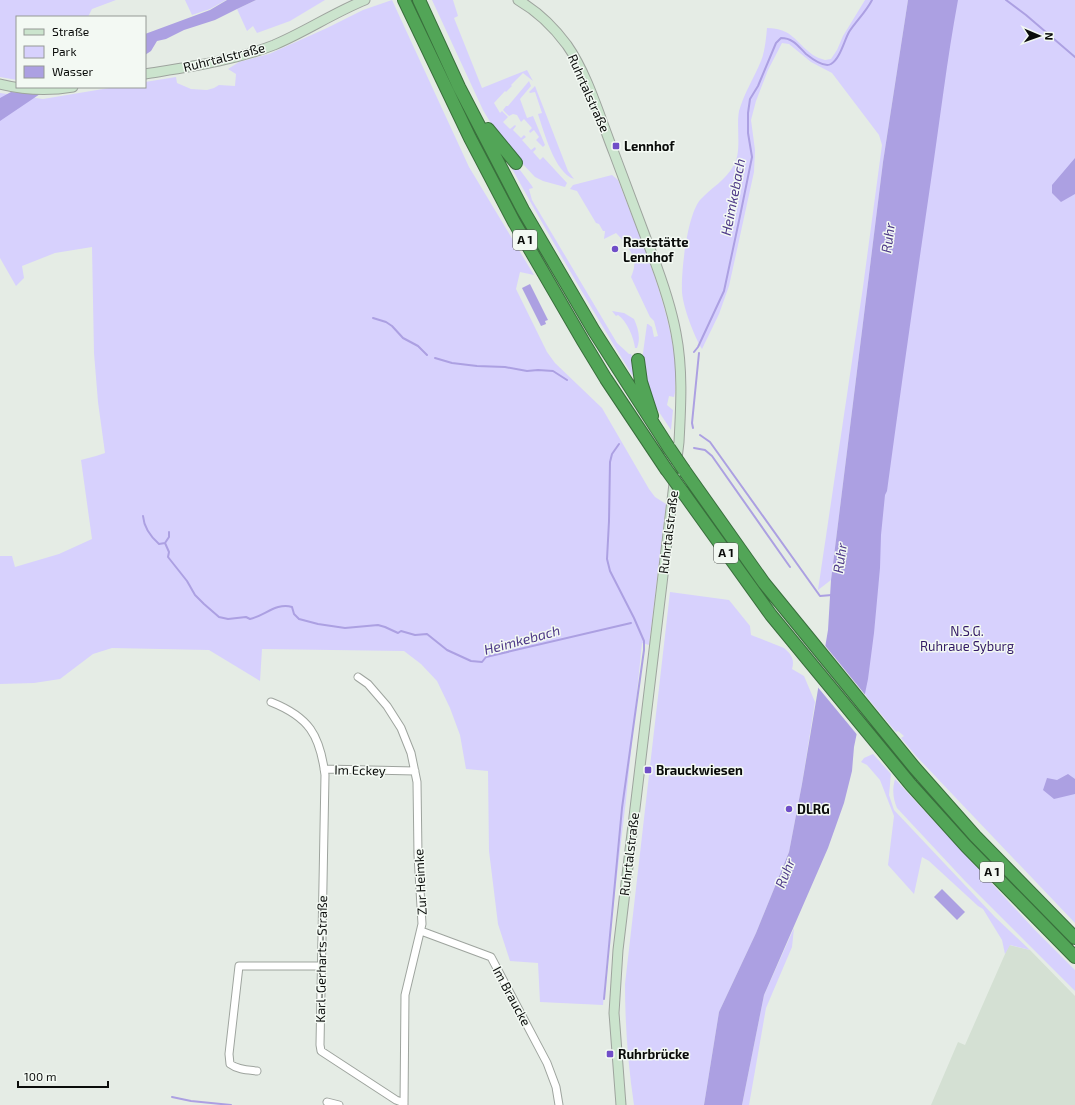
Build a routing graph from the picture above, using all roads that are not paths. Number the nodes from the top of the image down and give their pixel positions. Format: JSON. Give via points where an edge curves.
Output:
{"nodes":[{"id":1,"x":365,"y":0,"type":"edge"},
{"id":2,"x":404,"y":0,"type":"edge"},
{"id":3,"x":419,"y":0,"type":"edge"},
{"id":4,"x":518,"y":0,"type":"edge"},
{"id":5,"x":146,"y":74,"type":"edge"},
{"id":6,"x":3,"y":85,"type":"edge"},
{"id":7,"x":16,"y":87,"type":"edge"},
{"id":8,"x":460,"y":87,"type":"junction"},
{"id":9,"x":25,"y":88,"type":"edge"},
{"id":10,"x":64,"y":88,"type":"edge"},
{"id":11,"x":516,"y":163,"type":"dead end"},
{"id":12,"x":638,"y":360,"type":"dead end"},
{"id":13,"x":658,"y":432,"type":"junction"},
{"id":14,"x":358,"y":677,"type":"dead end"},
{"id":15,"x":271,"y":702,"type":"dead end"},
{"id":16,"x":324,"y":769,"type":"junction"},
{"id":17,"x":415,"y":771,"type":"junction"},
{"id":18,"x":421,"y":931,"type":"junction"},
{"id":19,"x":1075,"y":938,"type":"edge"},
{"id":20,"x":1075,"y":957,"type":"edge"},
{"id":21,"x":322,"y":966,"type":"junction"},
{"id":22,"x":257,"y":1071,"type":"dead end"},
{"id":23,"x":328,"y":1102,"type":"dead end"},
{"id":24,"x":404,"y":1104,"type":"edge"},
{"id":25,"x":339,"y":1105,"type":"edge"},
{"id":26,"x":559,"y":1105,"type":"edge"},
{"id":27,"x":621,"y":1105,"type":"edge"}],
"edges":[{"from":1,"to":5,"type":"main road","name":"Ruhrtalstraße","via":[[290,38],[257,51]]},
{"from":2,"to":20,"type":"highway","number":"A 1","bridge":true,"via":[[470,138],[514,222],[583,341],[682,491],[771,615],[911,785],[966,846]]},
{"from":3,"to":8,"type":"highway","number":"A 1"},
{"from":4,"to":27,"type":"main road","name":"Ruhrtalstraße","via":[[541,16],[557,32],[567,45],[588,85],[663,284],[676,332],[680,364],[682,388],[679,442],[618,950],[614,1019]]},
{"from":6,"to":7,"type":"main road"},
{"from":8,"to":11,"type":"highway","via":[[490,133]]},
{"from":8,"to":13,"type":"highway","number":"A 1","via":[[523,210],[594,331]]},
{"from":9,"to":10,"type":"main road"},
{"from":12,"to":13,"type":"highway","via":[[641,382]]},
{"from":13,"to":19,"type":"highway","number":"A 1","bridge":true,"via":[[750,564],[914,768],[975,836]]},
{"from":14,"to":17,"type":"street","name":"Zur Heimke","via":[[368,684],[394,715],[408,743]]},
{"from":15,"to":16,"type":"street","name":"Im Eckey","via":[[296,714],[305,722],[317,739]]},
{"from":16,"to":17,"type":"street","name":"Im Eckey"},
{"from":16,"to":21,"type":"street","name":"Karl-Gerharts-Straße"},
{"from":17,"to":18,"type":"street","name":"Zur Heimke"},
{"from":18,"to":24,"type":"street","name":"Zur Heimke","via":[[405,995]]},
{"from":18,"to":26,"type":"street","name":"Im Braucke","via":[[491,957],[547,1062]]},
{"from":21,"to":22,"type":"street","via":[[238,966],[230,1064],[244,1070]]},
{"from":21,"to":24,"type":"street","name":"Karl-Gerharts-Straße","via":[[321,1051]]},
{"from":23,"to":25,"type":"street"}]}
